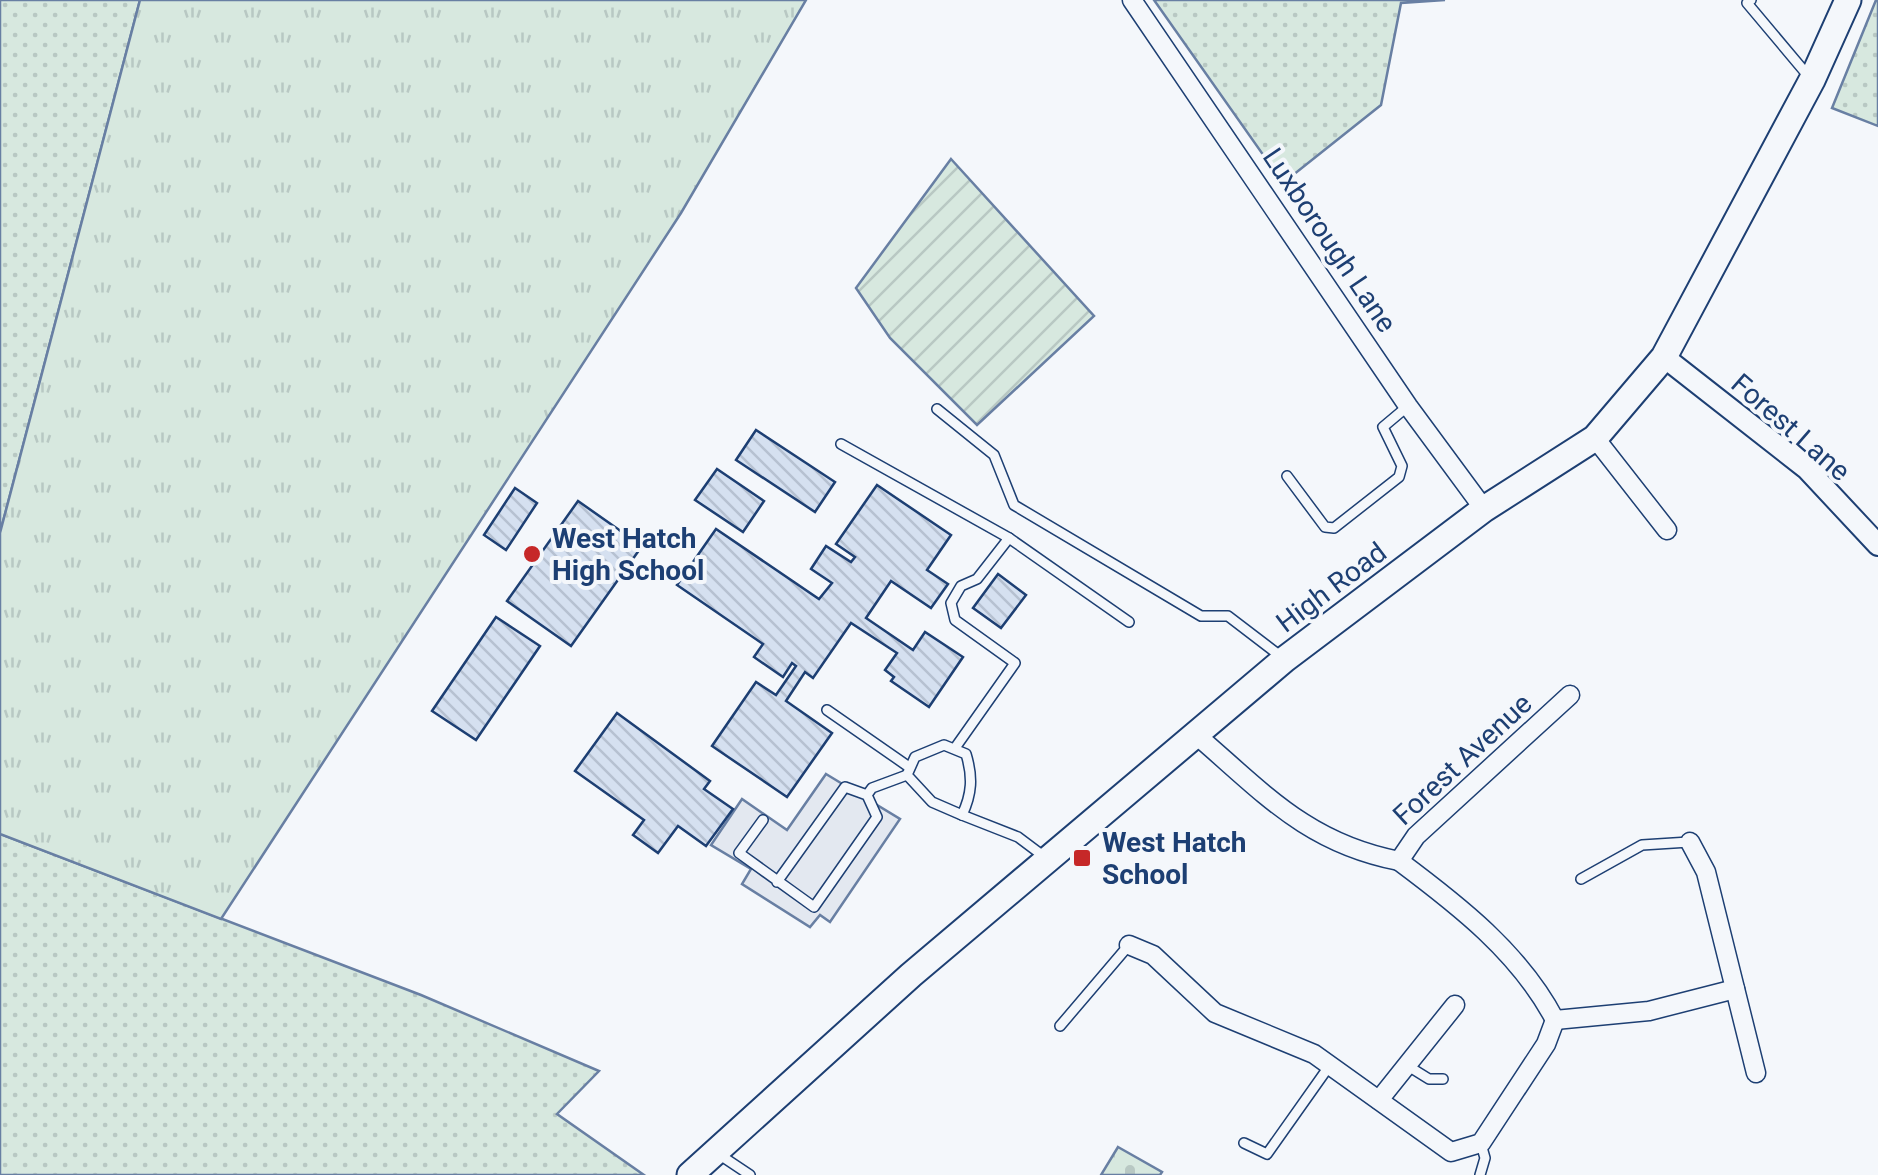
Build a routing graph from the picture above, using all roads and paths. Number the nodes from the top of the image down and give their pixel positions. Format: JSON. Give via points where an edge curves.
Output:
{"nodes":[{"id":1,"x":1132,"y":0,"type":"edge"},
{"id":2,"x":1751,"y":0,"type":"edge"},
{"id":3,"x":1848,"y":0,"type":"edge"},
{"id":4,"x":1812,"y":80,"type":"junction"},
{"id":5,"x":1664,"y":357,"type":"junction"},
{"id":6,"x":1408,"y":406,"type":"junction"},
{"id":7,"x":938,"y":408,"type":"dead end"},
{"id":8,"x":1596,"y":438,"type":"junction"},
{"id":9,"x":841,"y":444,"type":"dead end"},
{"id":10,"x":1286,"y":476,"type":"dead end"},
{"id":11,"x":1484,"y":509,"type":"junction"},
{"id":12,"x":1667,"y":530,"type":"dead end"},
{"id":13,"x":1009,"y":538,"type":"junction"},
{"id":14,"x":1878,"y":545,"type":"edge"},
{"id":15,"x":1130,"y":622,"type":"dead end"},
{"id":16,"x":1285,"y":659,"type":"junction"},
{"id":17,"x":1570,"y":696,"type":"dead end"},
{"id":18,"x":827,"y":710,"type":"dead end"},
{"id":19,"x":1194,"y":733,"type":"junction"},
{"id":20,"x":955,"y":748,"type":"junction"},
{"id":21,"x":908,"y":771,"type":"junction"},
{"id":22,"x":867,"y":795,"type":"junction"},
{"id":23,"x":962,"y":815,"type":"junction"},
{"id":24,"x":763,"y":820,"type":"dead end"},
{"id":25,"x":1690,"y":842,"type":"joint"},
{"id":26,"x":1048,"y":860,"type":"junction"},
{"id":27,"x":1399,"y":860,"type":"junction"},
{"id":28,"x":1582,"y":880,"type":"dead end"},
{"id":29,"x":777,"y":882,"type":"junction"},
{"id":30,"x":1128,"y":945,"type":"joint"},
{"id":31,"x":1735,"y":989,"type":"junction"},
{"id":32,"x":1455,"y":1005,"type":"dead end"},
{"id":33,"x":1555,"y":1020,"type":"junction"},
{"id":34,"x":1060,"y":1026,"type":"dead end"},
{"id":35,"x":1406,"y":1064,"type":"junction"},
{"id":36,"x":1330,"y":1065,"type":"junction"},
{"id":37,"x":1756,"y":1073,"type":"dead end"},
{"id":38,"x":1443,"y":1079,"type":"dead end"},
{"id":39,"x":1379,"y":1100,"type":"junction"},
{"id":40,"x":724,"y":1143,"type":"junction"},
{"id":41,"x":1244,"y":1143,"type":"dead end"},
{"id":42,"x":1481,"y":1144,"type":"junction"},
{"id":43,"x":690,"y":1175,"type":"edge"},
{"id":44,"x":750,"y":1175,"type":"edge"},
{"id":45,"x":1480,"y":1175,"type":"edge"}],
"edges":[{"from":1,"to":6,"type":"street","name":"Luxborough Lane"},
{"from":2,"to":4,"type":"lane"},
{"from":3,"to":4,"type":"main road","name":"High Road"},
{"from":4,"to":5,"type":"main road","name":"High Road"},
{"from":5,"to":8,"type":"main road","name":"High Road"},
{"from":5,"to":14,"type":"street","name":"Forest Lane","via":[[1806,469]]},
{"from":6,"to":10,"type":"lane","via":[[1383,427],[1402,466],[1399,478],[1334,528],[1325,526]]},
{"from":6,"to":11,"type":"street","name":"Luxborough Lane"},
{"from":7,"to":16,"type":"lane","via":[[994,455],[1014,505],[1200,616],[1228,616]]},
{"from":8,"to":11,"type":"main road","name":"High Road"},
{"from":8,"to":12,"type":"street"},
{"from":9,"to":13,"type":"lane"},
{"from":11,"to":16,"type":"main road","name":"High Road"},
{"from":13,"to":15,"type":"lane"},
{"from":13,"to":20,"type":"lane","via":[[950,602],[954,620],[1015,663]]},
{"from":16,"to":19,"type":"main road","name":"High Road"},
{"from":17,"to":27,"type":"street","name":"Forest Avenue","via":[[1416,836]]},
{"from":18,"to":21,"type":"lane"},
{"from":19,"to":26,"type":"main road","name":"High Road"},
{"from":19,"to":27,"type":"street","name":"Forest Avenue","via":[[1324,839]]},
{"from":20,"to":21,"type":"lane","via":[[924,750]]},
{"from":20,"to":23,"type":"lane","via":[[970,766],[972,790]]},
{"from":21,"to":22,"type":"lane"},
{"from":21,"to":23,"type":"lane","via":[[932,802]]},
{"from":22,"to":29,"type":"lane","via":[[845,787]]},
{"from":22,"to":29,"type":"lane","via":[[877,817],[814,907]]},
{"from":23,"to":26,"type":"lane","via":[[1018,837]]},
{"from":24,"to":29,"type":"lane","via":[[739,853]]},
{"from":25,"to":28,"type":"lane","via":[[1622,852]]},
{"from":25,"to":31,"type":"street","via":[[1706,872]]},
{"from":26,"to":40,"type":"main road","name":"High Road"},
{"from":27,"to":33,"type":"street","via":[[1476,918]]},
{"from":30,"to":34,"type":"lane"},
{"from":30,"to":36,"type":"street","via":[[1153,955],[1215,1013]]},
{"from":31,"to":33,"type":"street","via":[[1648,1011]]},
{"from":31,"to":37,"type":"street"},
{"from":32,"to":35,"type":"street"},
{"from":33,"to":42,"type":"street"},
{"from":35,"to":38,"type":"lane","via":[[1430,1080]]},
{"from":35,"to":39,"type":"street"},
{"from":36,"to":39,"type":"street"},
{"from":36,"to":41,"type":"lane","via":[[1268,1154]]},
{"from":39,"to":42,"type":"street","via":[[1452,1152]]},
{"from":40,"to":43,"type":"main road","name":"High Road"},
{"from":40,"to":44,"type":"lane"},
{"from":42,"to":45,"type":"lane"}]}
